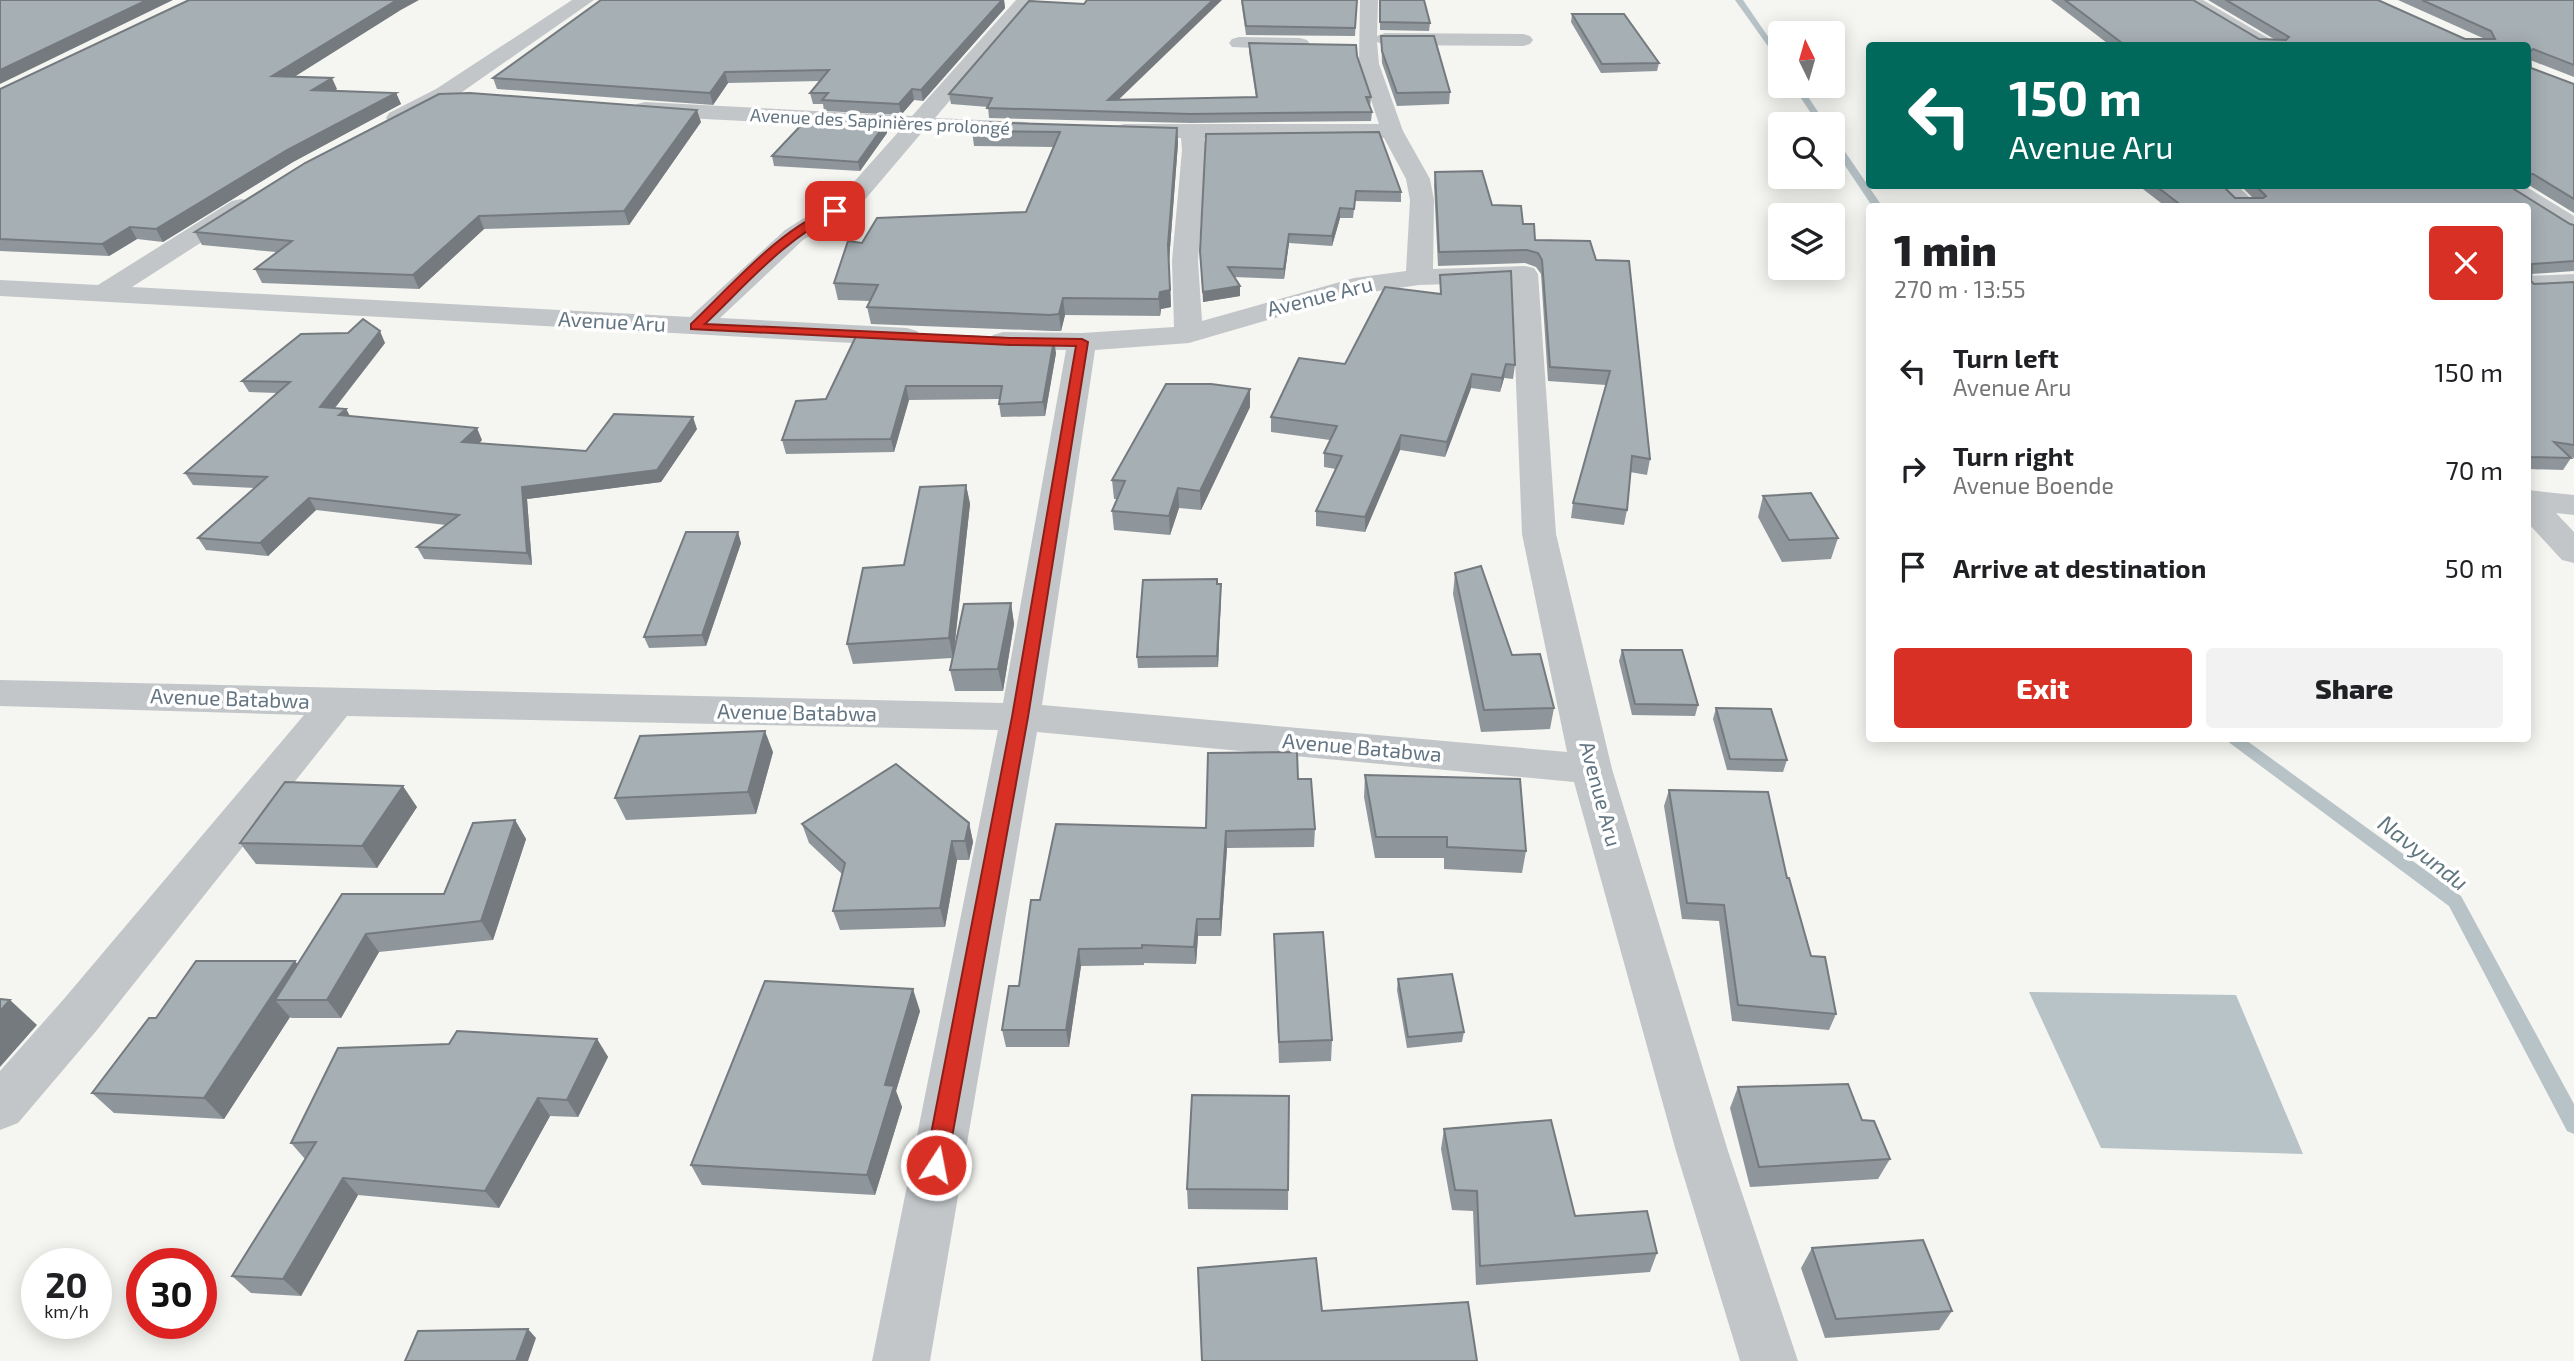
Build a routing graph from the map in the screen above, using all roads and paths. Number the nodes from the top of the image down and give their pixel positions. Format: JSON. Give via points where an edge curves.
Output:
{"nodes":[{"id":1,"x":585,"y":0,"type":"edge"},
{"id":2,"x":1026,"y":0,"type":"edge"},
{"id":3,"x":1369,"y":0,"type":"edge"},
{"id":4,"x":2189,"y":0,"type":"edge"},
{"id":5,"x":1523,"y":40,"type":"dead end"},
{"id":6,"x":1367,"y":42,"type":"junction"},
{"id":7,"x":2265,"y":42,"type":"edge"},
{"id":8,"x":1239,"y":43,"type":"dead end"},
{"id":9,"x":1316,"y":44,"type":"edge"},
{"id":10,"x":1342,"y":45,"type":"edge"},
{"id":11,"x":444,"y":94,"type":"junction"},
{"id":12,"x":482,"y":97,"type":"edge"},
{"id":13,"x":623,"y":108,"type":"edge"},
{"id":14,"x":915,"y":125,"type":"junction"},
{"id":15,"x":376,"y":128,"type":"edge"},
{"id":16,"x":1045,"y":129,"type":"edge"},
{"id":17,"x":1099,"y":131,"type":"edge"},
{"id":18,"x":1392,"y":131,"type":"junction"},
{"id":19,"x":1192,"y":133,"type":"junction"},
{"id":20,"x":2227,"y":189,"type":"edge"},
{"id":21,"x":2514,"y":189,"type":"edge"},
{"id":22,"x":258,"y":195,"type":"edge"},
{"id":23,"x":2243,"y":203,"type":"edge"},
{"id":24,"x":2574,"y":227,"type":"edge"},
{"id":25,"x":1419,"y":277,"type":"junction"},
{"id":26,"x":2574,"y":282,"type":"edge"},
{"id":27,"x":2531,"y":284,"type":"edge"},
{"id":28,"x":0,"y":288,"type":"edge"},
{"id":29,"x":104,"y":293,"type":"junction"},
{"id":30,"x":695,"y":327,"type":"junction"},
{"id":31,"x":1189,"y":334,"type":"junction"},
{"id":32,"x":928,"y":338,"type":"edge"},
{"id":33,"x":982,"y":340,"type":"edge"},
{"id":34,"x":1082,"y":342,"type":"junction"},
{"id":35,"x":2531,"y":501,"type":"edge"},
{"id":36,"x":2531,"y":505,"type":"edge"},
{"id":37,"x":2574,"y":505,"type":"edge"},
{"id":38,"x":2574,"y":552,"type":"edge"},
{"id":39,"x":0,"y":693,"type":"edge"},
{"id":40,"x":337,"y":702,"type":"junction"},
{"id":41,"x":1020,"y":717,"type":"junction"},
{"id":42,"x":1591,"y":769,"type":"junction"},
{"id":43,"x":0,"y":1107,"type":"edge"},
{"id":44,"x":901,"y":1361,"type":"edge"},
{"id":45,"x":1769,"y":1361,"type":"edge"}],
"edges":[{"from":1,"to":11,"type":"street"},
{"from":2,"to":14,"type":"street"},
{"from":3,"to":6,"type":"street"},
{"from":4,"to":7,"type":"street"},
{"from":5,"to":6,"type":"street"},
{"from":6,"to":10,"type":"street"},
{"from":6,"to":18,"type":"street","via":[[1368,64]]},
{"from":8,"to":9,"type":"street"},
{"from":11,"to":12,"type":"street"},
{"from":11,"to":15,"type":"street"},
{"from":13,"to":14,"type":"street","name":"Avenue des Sapinières prolongé"},
{"from":14,"to":16,"type":"street","name":"Avenue des Sapinières prolongé"},
{"from":14,"to":30,"type":"street","via":[[845,205],[792,236]]},
{"from":17,"to":19,"type":"street"},
{"from":18,"to":19,"type":"street"},
{"from":18,"to":25,"type":"street","via":[[1405,151],[1422,200]]},
{"from":19,"to":31,"type":"street","via":[[1185,261]]},
{"from":20,"to":23,"type":"street"},
{"from":21,"to":24,"type":"street"},
{"from":22,"to":29,"type":"street"},
{"from":25,"to":31,"type":"street","name":"Avenue Aru","via":[[1342,289]]},
{"from":25,"to":42,"type":"street","name":"Avenue Aru","via":[[1525,274],[1539,534]]},
{"from":26,"to":27,"type":"street"},
{"from":28,"to":29,"type":"street","name":"Avenue Aru"},
{"from":29,"to":30,"type":"street","name":"Avenue Aru"},
{"from":30,"to":32,"type":"street","name":"Avenue Aru"},
{"from":31,"to":34,"type":"street","name":"Avenue Aru"},
{"from":33,"to":34,"type":"street","name":"Avenue Aru"},
{"from":34,"to":41,"type":"street"},
{"from":35,"to":37,"type":"street"},
{"from":36,"to":38,"type":"street"},
{"from":39,"to":40,"type":"street","name":"Avenue Batabwa"},
{"from":40,"to":41,"type":"street","name":"Avenue Batabwa"},
{"from":40,"to":43,"type":"street"},
{"from":41,"to":42,"type":"street","name":"Avenue Batabwa"},
{"from":41,"to":44,"type":"street"},
{"from":42,"to":45,"type":"street","name":"Avenue Aru","via":[[1702,1151]]}]}
